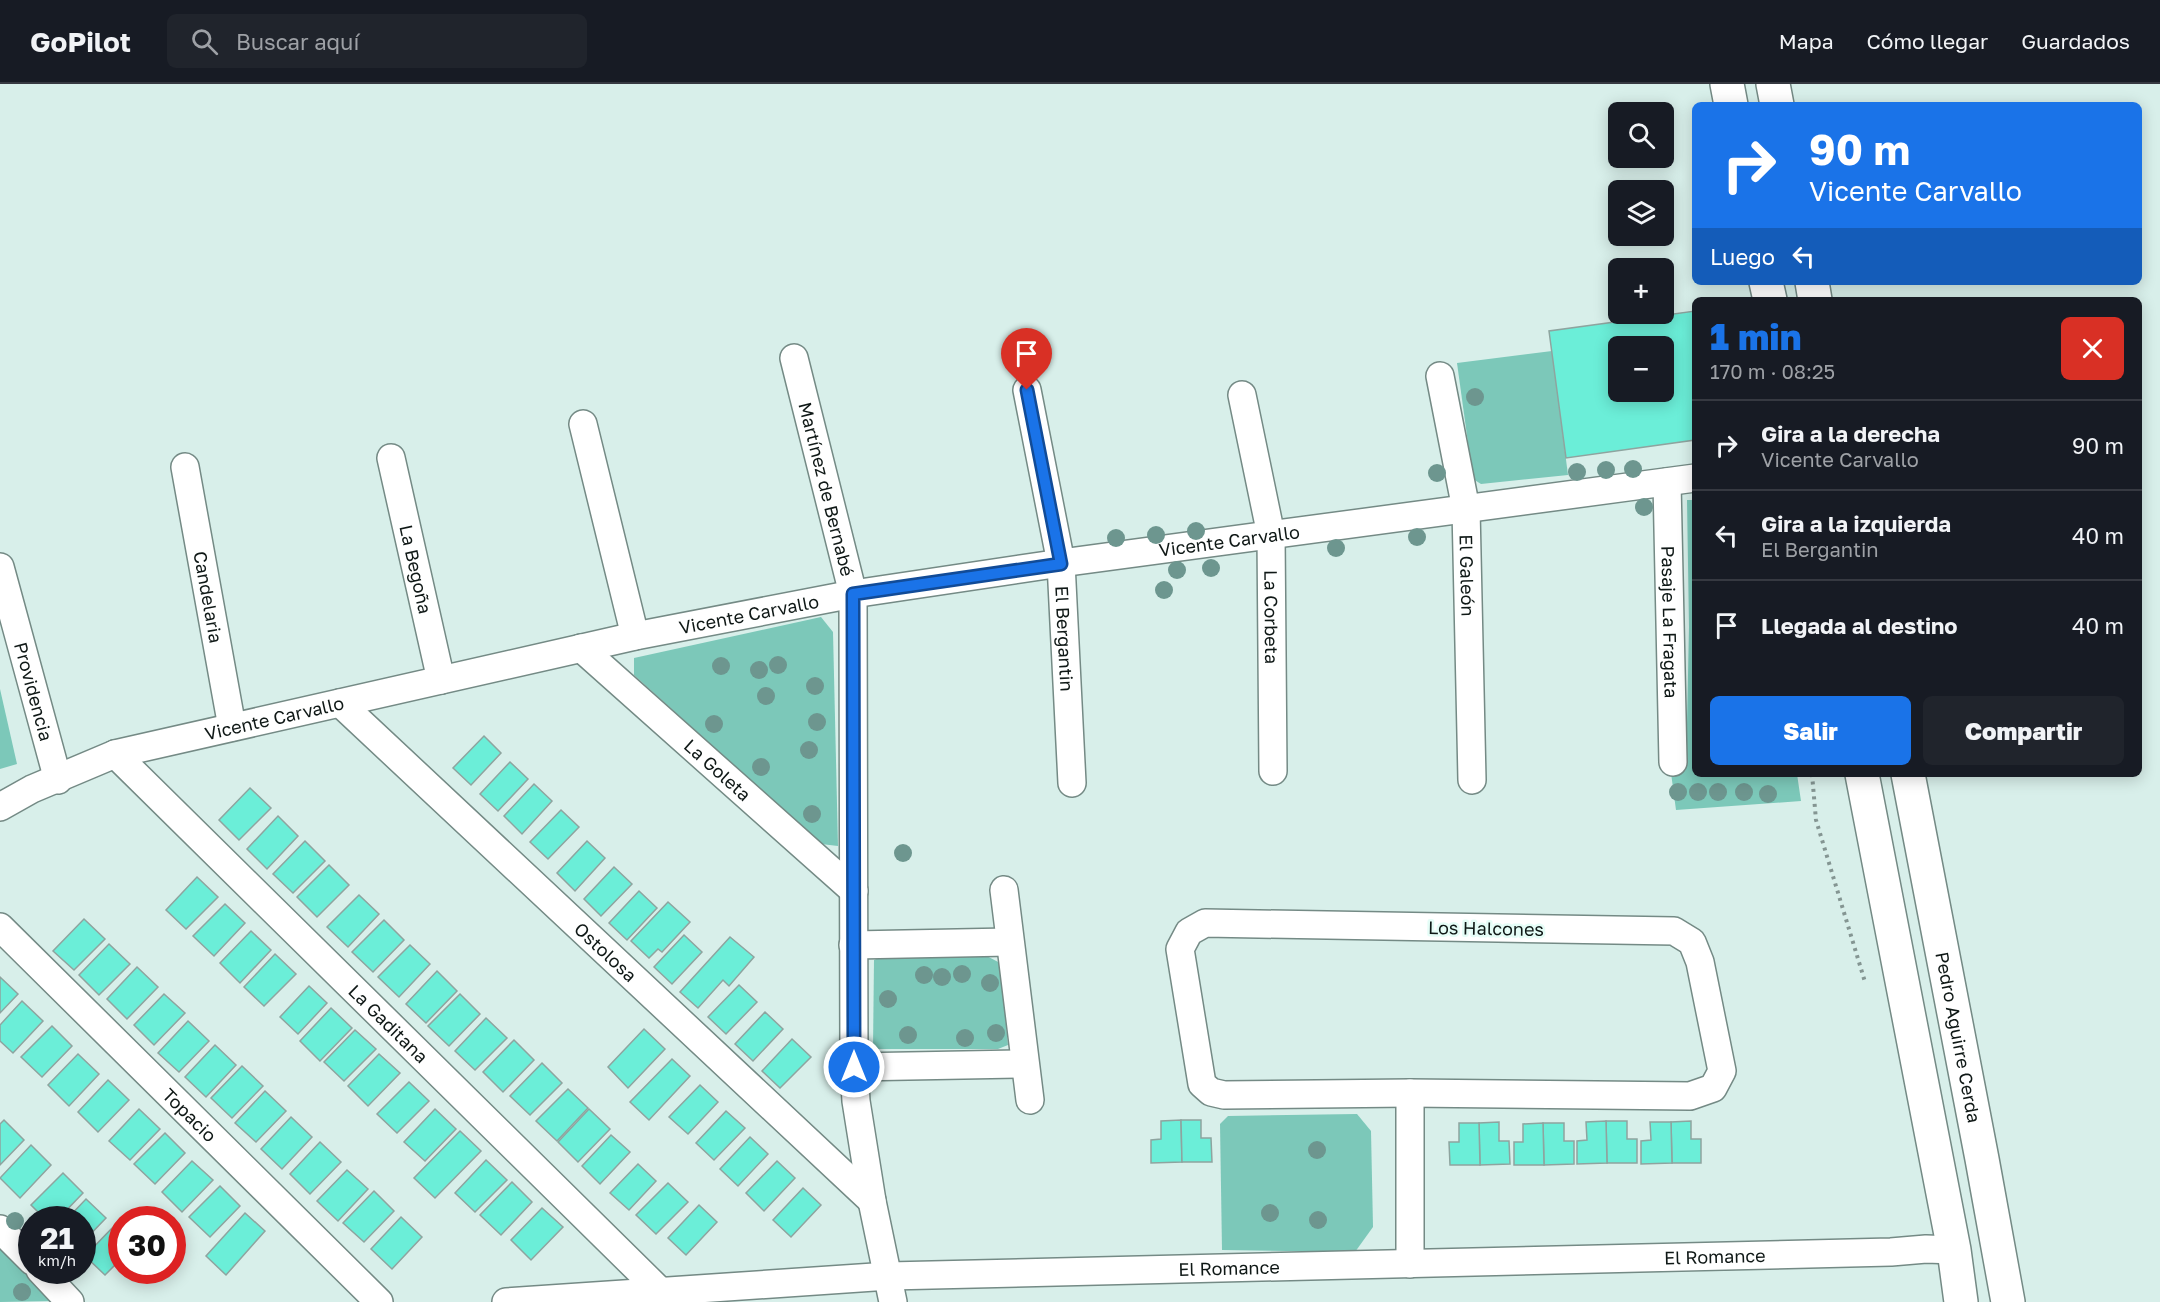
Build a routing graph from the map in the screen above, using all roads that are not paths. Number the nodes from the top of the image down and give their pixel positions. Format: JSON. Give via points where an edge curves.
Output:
{"nodes":[{"id":1,"x":1727,"y":84,"type":"edge"},
{"id":2,"x":1773,"y":84,"type":"edge"},
{"id":3,"x":1730,"y":102,"type":"edge"},
{"id":4,"x":1776,"y":102,"type":"edge"},
{"id":5,"x":794,"y":358,"type":"dead end"},
{"id":6,"x":1440,"y":376,"type":"dead end"},
{"id":7,"x":1027,"y":390,"type":"dead end"},
{"id":8,"x":1242,"y":395,"type":"dead end"},
{"id":9,"x":583,"y":424,"type":"dead end"},
{"id":10,"x":391,"y":458,"type":"dead end"},
{"id":11,"x":185,"y":467,"type":"dead end"},
{"id":12,"x":1692,"y":478,"type":"edge"},
{"id":13,"x":1667,"y":482,"type":"junction"},
{"id":14,"x":1466,"y":509,"type":"junction"},
{"id":15,"x":1271,"y":535,"type":"junction"},
{"id":16,"x":1061,"y":564,"type":"junction"},
{"id":17,"x":0,"y":567,"type":"edge"},
{"id":18,"x":853,"y":594,"type":"junction"},
{"id":19,"x":635,"y":636,"type":"junction"},
{"id":20,"x":581,"y":648,"type":"junction"},
{"id":21,"x":441,"y":680,"type":"junction"},
{"id":22,"x":340,"y":703,"type":"junction"},
{"id":23,"x":232,"y":728,"type":"junction"},
{"id":24,"x":115,"y":754,"type":"junction"},
{"id":25,"x":1673,"y":762,"type":"dead end"},
{"id":26,"x":1273,"y":771,"type":"dead end"},
{"id":27,"x":1863,"y":777,"type":"edge"},
{"id":28,"x":1909,"y":777,"type":"edge"},
{"id":29,"x":58,"y":780,"type":"junction"},
{"id":30,"x":1472,"y":780,"type":"dead end"},
{"id":31,"x":1072,"y":783,"type":"dead end"},
{"id":32,"x":0,"y":807,"type":"edge"},
{"id":33,"x":1004,"y":890,"type":"dead end"},
{"id":34,"x":854,"y":891,"type":"junction"},
{"id":35,"x":0,"y":927,"type":"edge"},
{"id":36,"x":1009,"y":942,"type":"junction"},
{"id":37,"x":853,"y":945,"type":"junction"},
{"id":38,"x":1024,"y":1064,"type":"junction"},
{"id":39,"x":854,"y":1067,"type":"junction"},
{"id":40,"x":1410,"y":1093,"type":"junction"},
{"id":41,"x":1030,"y":1101,"type":"dead end"},
{"id":42,"x":872,"y":1202,"type":"junction"},
{"id":43,"x":1991,"y":1207,"type":"junction"},
{"id":44,"x":0,"y":1229,"type":"edge"},
{"id":45,"x":18,"y":1247,"type":"edge"},
{"id":46,"x":1954,"y":1250,"type":"junction"},
{"id":47,"x":1410,"y":1264,"type":"junction"},
{"id":48,"x":53,"y":1284,"type":"edge"},
{"id":49,"x":891,"y":1289,"type":"edge"},
{"id":50,"x":2006,"y":1289,"type":"edge"},
{"id":51,"x":662,"y":1292,"type":"junction"},
{"id":52,"x":70,"y":1302,"type":"edge"},
{"id":53,"x":379,"y":1302,"type":"edge"},
{"id":54,"x":506,"y":1302,"type":"edge"},
{"id":55,"x":1961,"y":1302,"type":"edge"}],
"edges":[{"from":1,"to":3,"type":"highway"},
{"from":2,"to":4,"type":"highway"},
{"from":5,"to":18,"type":"street","name":"Martínez de Bernabé"},
{"from":6,"to":14,"type":"street","name":"El Galeón"},
{"from":7,"to":16,"type":"street","name":"El Bergantin"},
{"from":8,"to":15,"type":"street","name":"La Corbeta"},
{"from":9,"to":19,"type":"street"},
{"from":10,"to":21,"type":"street","name":"La Begoña"},
{"from":11,"to":23,"type":"street","name":"Candelaria"},
{"from":12,"to":13,"type":"street","name":"Vicente Carvallo"},
{"from":13,"to":14,"type":"street","name":"Vicente Carvallo"},
{"from":13,"to":25,"type":"street","name":"Pasaje La Fragata"},
{"from":14,"to":15,"type":"street","name":"Vicente Carvallo"},
{"from":14,"to":30,"type":"street","name":"El Galeón"},
{"from":15,"to":16,"type":"street","name":"Vicente Carvallo"},
{"from":15,"to":26,"type":"street","name":"La Corbeta"},
{"from":16,"to":18,"type":"street","name":"Vicente Carvallo"},
{"from":16,"to":31,"type":"street","name":"El Bergantin"},
{"from":17,"to":29,"type":"street","name":"Providencia"},
{"from":18,"to":19,"type":"street","name":"Vicente Carvallo"},
{"from":18,"to":34,"type":"street","name":"Martínez de Bernabé"},
{"from":19,"to":20,"type":"street","name":"Vicente Carvallo"},
{"from":20,"to":21,"type":"street","name":"Vicente Carvallo"},
{"from":20,"to":34,"type":"street","name":"La Goleta"},
{"from":21,"to":22,"type":"street","name":"Vicente Carvallo"},
{"from":22,"to":23,"type":"street","name":"Vicente Carvallo"},
{"from":22,"to":42,"type":"street","name":"Ostolosa"},
{"from":23,"to":24,"type":"street","name":"Vicente Carvallo"},
{"from":24,"to":29,"type":"street","name":"Vicente Carvallo"},
{"from":24,"to":51,"type":"street","name":"La Gaditana"},
{"from":27,"to":46,"type":"highway"},
{"from":28,"to":43,"type":"highway","name":"Pedro Aguirre Cerda"},
{"from":29,"to":32,"type":"street","name":"Vicente Carvallo"},
{"from":33,"to":36,"type":"street"},
{"from":34,"to":37,"type":"street","name":"Martínez de Bernabé"},
{"from":35,"to":53,"type":"street","name":"Topacio"},
{"from":36,"to":37,"type":"street"},
{"from":36,"to":38,"type":"street"},
{"from":37,"to":39,"type":"street","name":"Martínez de Bernabé"},
{"from":38,"to":39,"type":"street"},
{"from":38,"to":41,"type":"street"},
{"from":39,"to":42,"type":"street","name":"Martínez de Bernabé"},
{"from":40,"to":40,"type":"street","name":"Los Halcones","via":[[1690,1096],[1713,1088],[1722,1071],[1700,962],[1692,942],[1674,931],[1205,923],[1189,932],[1180,949],[1202,1084],[1211,1092]]},
{"from":40,"to":47,"type":"street"},
{"from":42,"to":49,"type":"street","name":"Martínez de Bernabé"},
{"from":43,"to":46,"type":"highway","via":[[1979,1232]]},
{"from":43,"to":50,"type":"highway","name":"Pedro Aguirre Cerda"},
{"from":44,"to":45,"type":"street"},
{"from":46,"to":47,"type":"street","name":"El Romance"},
{"from":46,"to":50,"type":"highway","via":[[1981,1255],[1993,1264]]},
{"from":46,"to":55,"type":"highway"},
{"from":47,"to":49,"type":"street","name":"El Romance"},
{"from":48,"to":52,"type":"street"},
{"from":49,"to":51,"type":"street","name":"El Romance"},
{"from":51,"to":54,"type":"street","name":"El Romance"}]}
